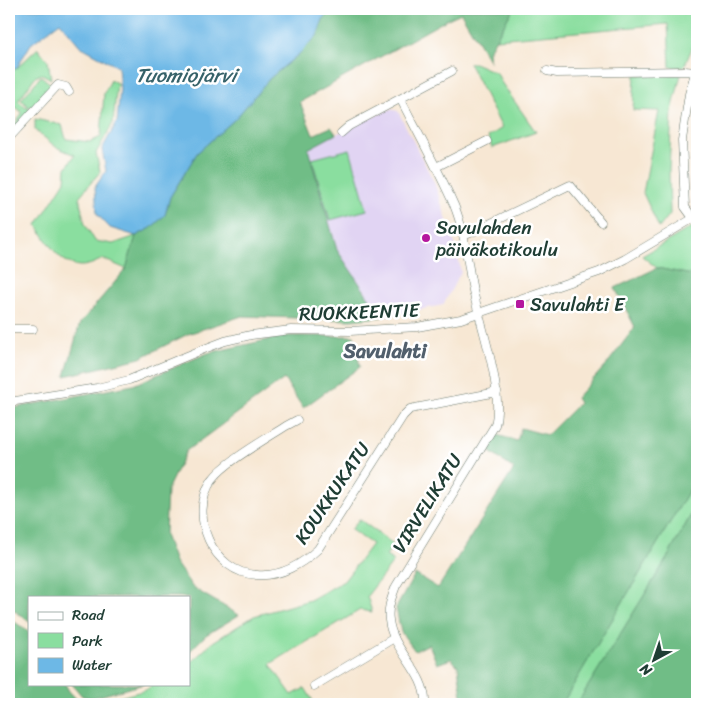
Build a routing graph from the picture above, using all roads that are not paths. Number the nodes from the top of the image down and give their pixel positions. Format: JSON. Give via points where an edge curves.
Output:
{"nodes":[{"id":1,"x":696,"y":69,"type":"edge"},
{"id":2,"x":452,"y":71,"type":"dead end"},
{"id":3,"x":547,"y":71,"type":"dead end"},
{"id":4,"x":69,"y":92,"type":"dead end"},
{"id":5,"x":401,"y":100,"type":"junction"},
{"id":6,"x":341,"y":133,"type":"dead end"},
{"id":7,"x":9,"y":138,"type":"edge"},
{"id":8,"x":487,"y":141,"type":"dead end"},
{"id":9,"x":436,"y":167,"type":"junction"},
{"id":10,"x":695,"y":217,"type":"edge"},
{"id":11,"x":601,"y":222,"type":"dead end"},
{"id":12,"x":464,"y":236,"type":"junction"},
{"id":13,"x":479,"y":313,"type":"junction"},
{"id":14,"x":9,"y":329,"type":"edge"},
{"id":15,"x":34,"y":329,"type":"dead end"},
{"id":16,"x":497,"y":392,"type":"junction"},
{"id":17,"x":9,"y":402,"type":"edge"},
{"id":18,"x":297,"y":420,"type":"dead end"},
{"id":19,"x":394,"y":638,"type":"junction"},
{"id":20,"x":314,"y":686,"type":"dead end"},
{"id":21,"x":425,"y":704,"type":"edge"}],
"edges":[{"from":1,"to":3,"type":"street"},
{"from":1,"to":10,"type":"street","via":[[682,140],[685,207]]},
{"from":2,"to":5,"type":"street"},
{"from":4,"to":7,"type":"street","via":[[66,87],[58,86]]},
{"from":5,"to":6,"type":"street"},
{"from":5,"to":9,"type":"street","name":"VIRVELIKATU"},
{"from":8,"to":9,"type":"street"},
{"from":9,"to":12,"type":"street","name":"VIRVELIKATU"},
{"from":10,"to":13,"type":"street","name":"RUOKKEENTIE","via":[[599,272]]},
{"from":11,"to":12,"type":"street","via":[[570,186]]},
{"from":12,"to":13,"type":"street","name":"VIRVELIKATU"},
{"from":13,"to":16,"type":"street","name":"VIRVELIKATU"},
{"from":13,"to":17,"type":"street","name":"RUOKKEENTIE","via":[[443,324],[417,327],[291,330],[251,335],[218,344],[129,380]]},
{"from":14,"to":15,"type":"street"},
{"from":16,"to":18,"type":"street","name":"KOUKKUKATU","via":[[410,409],[318,549],[303,563],[284,571],[259,576],[241,572],[218,555],[204,530],[202,511],[207,489],[222,469]]},
{"from":16,"to":19,"type":"street","name":"VIRVELIKATU","via":[[498,413],[494,425],[396,586],[389,606]]},
{"from":19,"to":20,"type":"street"},
{"from":19,"to":21,"type":"street","name":"VIRVELIKATU","via":[[421,682],[426,694]]}]}
